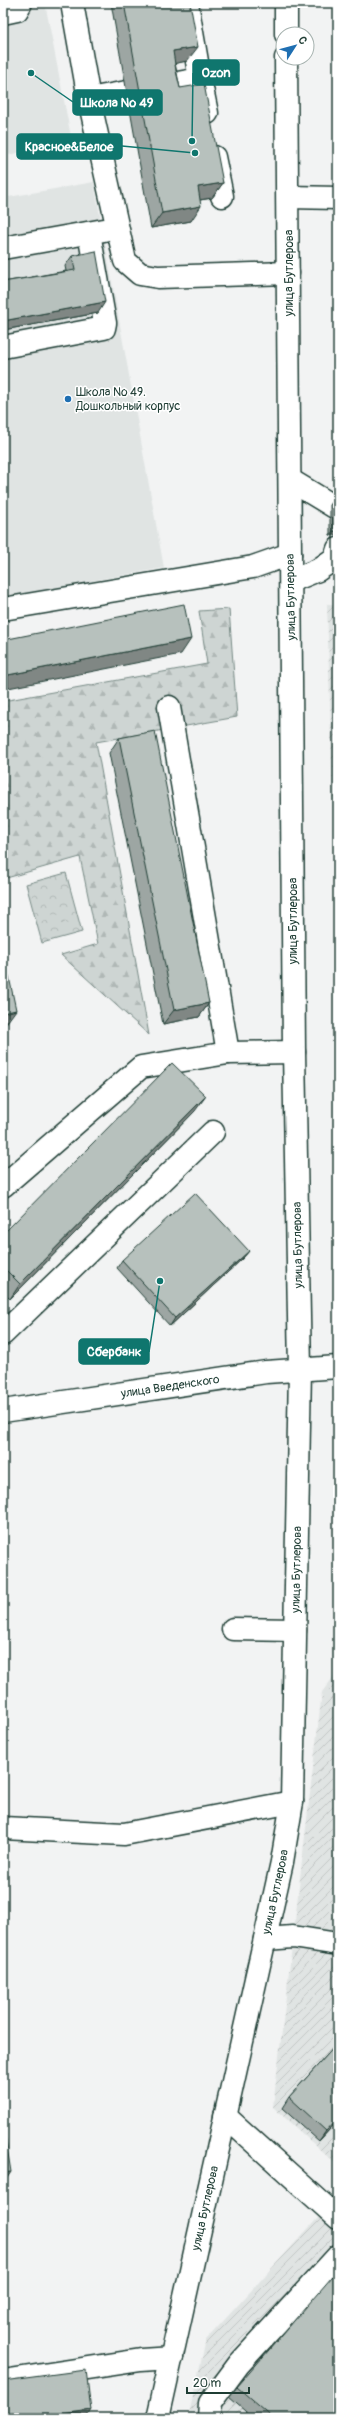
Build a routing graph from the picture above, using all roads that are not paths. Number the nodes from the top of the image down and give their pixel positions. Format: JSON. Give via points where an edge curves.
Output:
{"nodes":[{"id":1,"x":21,"y":3,"type":"edge"},
{"id":2,"x":72,"y":3,"type":"edge"},
{"id":3,"x":187,"y":3,"type":"edge"},
{"id":4,"x":286,"y":3,"type":"edge"},
{"id":5,"x":3,"y":13,"type":"edge"},
{"id":6,"x":286,"y":26,"type":"edge"},
{"id":7,"x":286,"y":66,"type":"edge"},
{"id":8,"x":200,"y":79,"type":"junction"},
{"id":9,"x":166,"y":85,"type":"edge"},
{"id":10,"x":127,"y":92,"type":"dead end"},
{"id":11,"x":89,"y":99,"type":"junction"},
{"id":12,"x":222,"y":196,"type":"edge"},
{"id":13,"x":288,"y":197,"type":"junction"},
{"id":14,"x":338,"y":198,"type":"edge"},
{"id":15,"x":118,"y":228,"type":"junction"},
{"id":16,"x":89,"y":233,"type":"junction"},
{"id":17,"x":3,"y":248,"type":"edge"},
{"id":18,"x":288,"y":273,"type":"junction"},
{"id":19,"x":3,"y":347,"type":"edge"},
{"id":20,"x":290,"y":480,"type":"junction"},
{"id":21,"x":338,"y":509,"type":"edge"},
{"id":22,"x":338,"y":549,"type":"edge"},
{"id":23,"x":290,"y":554,"type":"junction"},
{"id":24,"x":291,"y":581,"type":"junction"},
{"id":25,"x":3,"y":609,"type":"edge"},
{"id":26,"x":169,"y":707,"type":"dead end"},
{"id":27,"x":294,"y":1052,"type":"junction"},
{"id":28,"x":228,"y":1053,"type":"junction"},
{"id":29,"x":213,"y":1132,"type":"dead end"},
{"id":30,"x":3,"y":1186,"type":"edge"},
{"id":31,"x":3,"y":1334,"type":"edge"},
{"id":32,"x":338,"y":1367,"type":"edge"},
{"id":33,"x":300,"y":1369,"type":"junction"},
{"id":34,"x":3,"y":1412,"type":"edge"},
{"id":35,"x":233,"y":1629,"type":"dead end"},
{"id":36,"x":295,"y":1630,"type":"junction"},
{"id":37,"x":292,"y":1802,"type":"junction"},
{"id":38,"x":3,"y":1828,"type":"edge"},
{"id":39,"x":265,"y":1939,"type":"junction"},
{"id":40,"x":338,"y":1944,"type":"edge"},
{"id":41,"x":225,"y":2116,"type":"junction"},
{"id":42,"x":338,"y":2218,"type":"edge"},
{"id":43,"x":338,"y":2256,"type":"edge"},
{"id":44,"x":172,"y":2358,"type":"junction"},
{"id":45,"x":3,"y":2382,"type":"edge"},
{"id":46,"x":158,"y":2418,"type":"edge"},
{"id":47,"x":210,"y":2418,"type":"edge"}],
"edges":[{"from":1,"to":5,"type":"street","via":[[17,10]]},
{"from":2,"to":11,"type":"street"},
{"from":3,"to":8,"type":"street"},
{"from":4,"to":6,"type":"street"},
{"from":7,"to":13,"type":"street","name":"улица Бутлерова"},
{"from":8,"to":9,"type":"street"},
{"from":8,"to":12,"type":"street"},
{"from":10,"to":11,"type":"street"},
{"from":11,"to":15,"type":"street"},
{"from":13,"to":14,"type":"street"},
{"from":13,"to":18,"type":"street","name":"улица Бутлерова"},
{"from":15,"to":16,"type":"street"},
{"from":15,"to":18,"type":"street","via":[[125,261],[140,274],[158,277]]},
{"from":16,"to":17,"type":"street"},
{"from":16,"to":19,"type":"street","via":[[104,328]]},
{"from":18,"to":20,"type":"street","name":"улица Бутлерова"},
{"from":20,"to":21,"type":"street"},
{"from":20,"to":23,"type":"street","name":"улица Бутлерова"},
{"from":22,"to":24,"type":"street","via":[[335,558],[318,570]]},
{"from":23,"to":24,"type":"street","name":"улица Бутлерова"},
{"from":23,"to":25,"type":"street","via":[[253,567]]},
{"from":24,"to":27,"type":"street","name":"улица Бутлерова"},
{"from":26,"to":28,"type":"street"},
{"from":27,"to":28,"type":"street"},
{"from":27,"to":33,"type":"street","name":"улица Бутлерова"},
{"from":28,"to":30,"type":"street","via":[[141,1067]]},
{"from":29,"to":31,"type":"street"},
{"from":32,"to":33,"type":"street","name":"улица Введенского"},
{"from":33,"to":34,"type":"street","name":"улица Введенского"},
{"from":33,"to":36,"type":"street","name":"улица Бутлерова"},
{"from":35,"to":36,"type":"street"},
{"from":36,"to":37,"type":"street","name":"улица Бутлерова"},
{"from":37,"to":38,"type":"street","via":[[124,1834]]},
{"from":37,"to":39,"type":"street","name":"улица Бутлерова"},
{"from":39,"to":40,"type":"street","via":[[293,1937]]},
{"from":39,"to":41,"type":"street","name":"улица Бутлерова"},
{"from":41,"to":42,"type":"street"},
{"from":41,"to":44,"type":"street","name":"улица Бутлерова"},
{"from":43,"to":47,"type":"street","via":[[240,2364],[210,2403]]},
{"from":44,"to":45,"type":"street","via":[[141,2360]]},
{"from":44,"to":46,"type":"street","name":"улица Бутлерова"}]}
